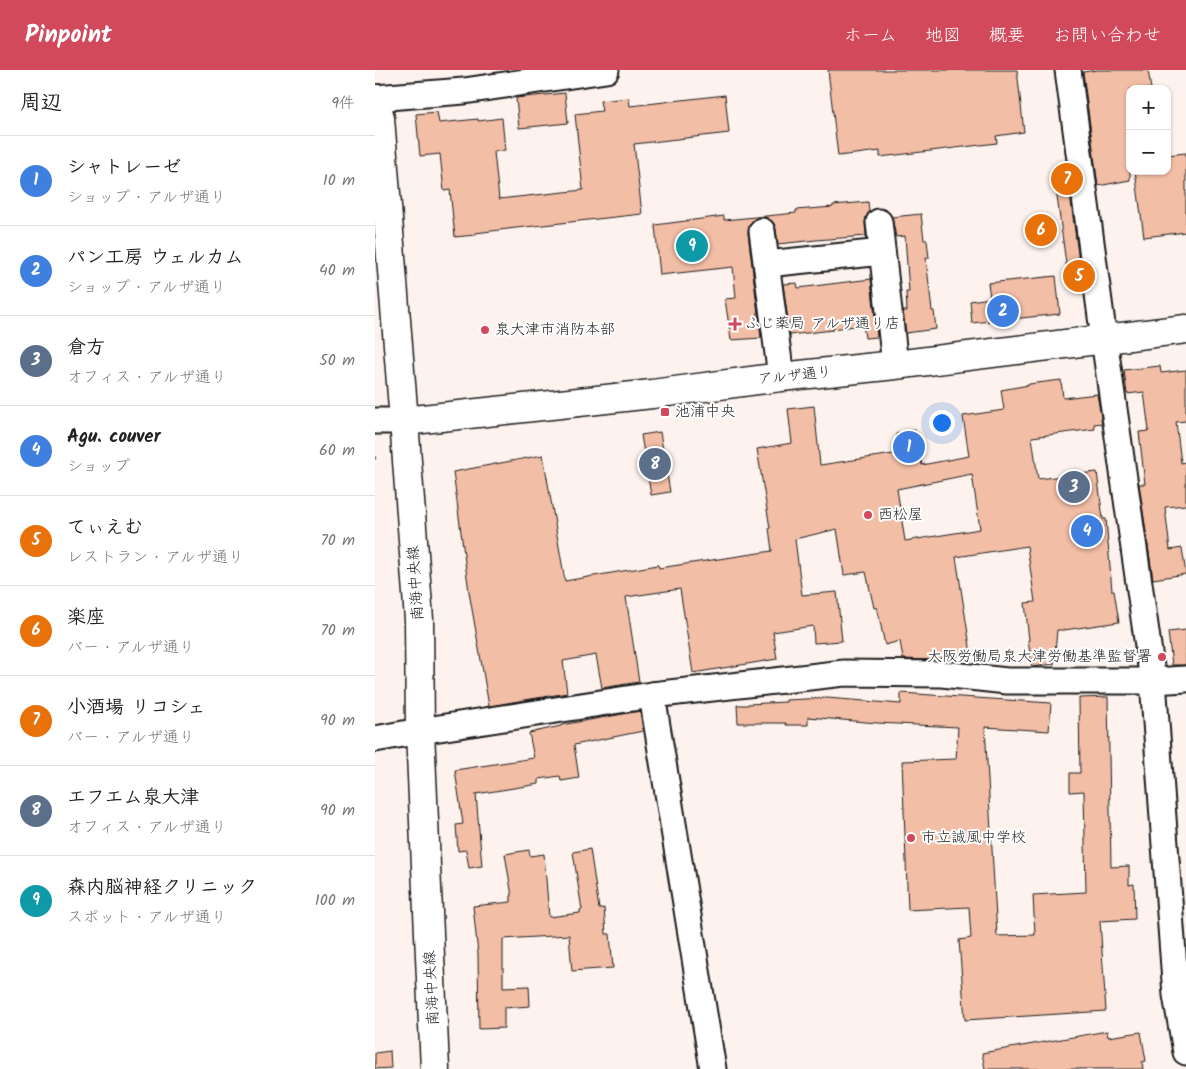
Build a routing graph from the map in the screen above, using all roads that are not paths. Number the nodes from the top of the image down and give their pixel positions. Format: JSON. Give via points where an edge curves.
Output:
{"nodes":[{"id":1,"x":606,"y":70,"type":"edge"},
{"id":2,"x":1068,"y":70,"type":"edge"},
{"id":3,"x":375,"y":99,"type":"edge"},
{"id":4,"x":879,"y":222,"type":"dead end"},
{"id":5,"x":762,"y":231,"type":"dead end"},
{"id":6,"x":882,"y":252,"type":"junction"},
{"id":7,"x":767,"y":264,"type":"junction"},
{"id":8,"x":1186,"y":329,"type":"edge"},
{"id":9,"x":1103,"y":340,"type":"junction"},
{"id":10,"x":895,"y":365,"type":"junction"},
{"id":11,"x":781,"y":377,"type":"junction"},
{"id":12,"x":375,"y":421,"type":"edge"},
{"id":13,"x":404,"y":422,"type":"junction"},
{"id":14,"x":1186,"y":679,"type":"edge"},
{"id":15,"x":1153,"y":681,"type":"junction"},
{"id":16,"x":652,"y":695,"type":"junction"},
{"id":17,"x":420,"y":731,"type":"junction"},
{"id":18,"x":375,"y":739,"type":"edge"},
{"id":19,"x":1181,"y":995,"type":"edge"},
{"id":20,"x":1186,"y":1052,"type":"edge"},
{"id":21,"x":435,"y":1069,"type":"edge"},
{"id":22,"x":713,"y":1069,"type":"edge"}],
"edges":[{"from":1,"to":3,"type":"street","via":[[464,91]]},
{"from":2,"to":9,"type":"street"},
{"from":3,"to":13,"type":"street","name":"南海中央線","via":[[380,118]]},
{"from":4,"to":6,"type":"street"},
{"from":5,"to":7,"type":"street"},
{"from":6,"to":7,"type":"street"},
{"from":6,"to":10,"type":"street"},
{"from":7,"to":11,"type":"street"},
{"from":8,"to":9,"type":"street","name":"アルザ通り"},
{"from":9,"to":10,"type":"street","name":"アルザ通り"},
{"from":9,"to":15,"type":"street"},
{"from":10,"to":11,"type":"street","name":"アルザ通り"},
{"from":11,"to":13,"type":"street","name":"アルザ通り"},
{"from":12,"to":13,"type":"street"},
{"from":13,"to":17,"type":"street","name":"南海中央線","via":[[419,620]]},
{"from":14,"to":15,"type":"street"},
{"from":15,"to":16,"type":"street","via":[[1007,680],[942,674],[844,673]]},
{"from":15,"to":19,"type":"street"},
{"from":16,"to":17,"type":"street"},
{"from":16,"to":22,"type":"street"},
{"from":17,"to":18,"type":"street"},
{"from":17,"to":21,"type":"street","name":"南海中央線"},
{"from":19,"to":20,"type":"street"}]}
